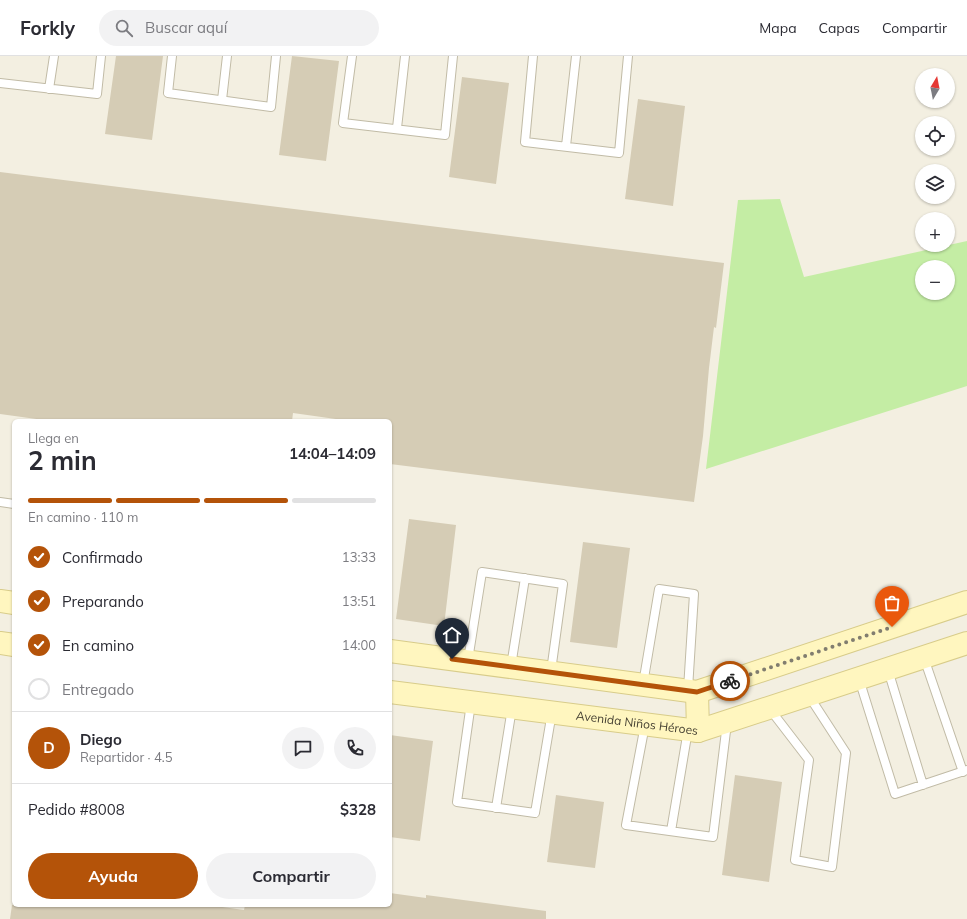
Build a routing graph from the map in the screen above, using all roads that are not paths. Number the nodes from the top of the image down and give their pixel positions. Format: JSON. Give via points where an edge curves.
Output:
{"nodes":[{"id":1,"x":54,"y":56,"type":"edge"},
{"id":2,"x":101,"y":56,"type":"edge"},
{"id":3,"x":172,"y":56,"type":"edge"},
{"id":4,"x":227,"y":56,"type":"edge"},
{"id":5,"x":276,"y":56,"type":"edge"},
{"id":6,"x":352,"y":56,"type":"edge"},
{"id":7,"x":405,"y":56,"type":"edge"},
{"id":8,"x":453,"y":56,"type":"edge"},
{"id":9,"x":533,"y":56,"type":"edge"},
{"id":10,"x":576,"y":56,"type":"edge"},
{"id":11,"x":628,"y":56,"type":"edge"},
{"id":12,"x":0,"y":83,"type":"edge"},
{"id":13,"x":49,"y":89,"type":"junction"},
{"id":14,"x":222,"y":100,"type":"junction"},
{"id":15,"x":397,"y":128,"type":"junction"},
{"id":16,"x":566,"y":146,"type":"junction"},
{"id":17,"x":0,"y":503,"type":"edge"},
{"id":18,"x":12,"y":504,"type":"edge"},
{"id":19,"x":525,"y":578,"type":"junction"},
{"id":20,"x":0,"y":601,"type":"edge"},
{"id":21,"x":967,"y":602,"type":"edge"},
{"id":22,"x":12,"y":603,"type":"edge"},
{"id":23,"x":0,"y":643,"type":"edge"},
{"id":24,"x":12,"y":645,"type":"edge"},
{"id":25,"x":966,"y":646,"type":"edge"},
{"id":26,"x":392,"y":651,"type":"edge"},
{"id":27,"x":924,"y":658,"type":"junction"},
{"id":28,"x":468,"y":661,"type":"junction"},
{"id":29,"x":511,"y":667,"type":"junction"},
{"id":30,"x":888,"y":669,"type":"junction"},
{"id":31,"x":550,"y":672,"type":"junction"},
{"id":32,"x":859,"y":678,"type":"junction"},
{"id":33,"x":642,"y":684,"type":"junction"},
{"id":34,"x":692,"y":691,"type":"junction"},
{"id":35,"x":392,"y":692,"type":"edge"},
{"id":36,"x":808,"y":695,"type":"junction"},
{"id":37,"x":472,"y":702,"type":"junction"},
{"id":38,"x":512,"y":707,"type":"junction"},
{"id":39,"x":768,"y":708,"type":"junction"},
{"id":40,"x":552,"y":712,"type":"junction"},
{"id":41,"x":728,"y":721,"type":"junction"},
{"id":42,"x":645,"y":724,"type":"junction"},
{"id":43,"x":693,"y":730,"type":"junction"},
{"id":44,"x":965,"y":771,"type":"edge"},
{"id":45,"x":922,"y":785,"type":"junction"},
{"id":46,"x":496,"y":808,"type":"junction"},
{"id":47,"x":671,"y":831,"type":"junction"}],
"edges":[{"from":1,"to":13,"type":"lane"},
{"from":2,"to":13,"type":"lane","via":[[97,94]]},
{"from":3,"to":14,"type":"lane","via":[[168,93]]},
{"from":4,"to":14,"type":"lane"},
{"from":5,"to":14,"type":"lane","via":[[271,107]]},
{"from":6,"to":15,"type":"lane","via":[[343,123]]},
{"from":7,"to":15,"type":"lane"},
{"from":8,"to":15,"type":"lane","via":[[446,135]]},
{"from":9,"to":16,"type":"lane","via":[[525,142]]},
{"from":10,"to":16,"type":"lane"},
{"from":11,"to":16,"type":"lane","via":[[619,153]]},
{"from":12,"to":13,"type":"lane"},
{"from":17,"to":18,"type":"lane"},
{"from":19,"to":28,"type":"lane","via":[[482,572]]},
{"from":19,"to":29,"type":"lane"},
{"from":19,"to":31,"type":"lane","via":[[563,584]]},
{"from":20,"to":22,"type":"main road"},
{"from":21,"to":34,"type":"main road"},
{"from":23,"to":24,"type":"main road"},
{"from":25,"to":27,"type":"main road","name":"Avenida Niños Héroes"},
{"from":26,"to":28,"type":"main road"},
{"from":27,"to":30,"type":"main road","name":"Avenida Niños Héroes"},
{"from":27,"to":44,"type":"lane"},
{"from":28,"to":29,"type":"main road"},
{"from":29,"to":31,"type":"main road"},
{"from":30,"to":32,"type":"main road","name":"Avenida Niños Héroes"},
{"from":30,"to":45,"type":"lane"},
{"from":31,"to":33,"type":"main road"},
{"from":32,"to":36,"type":"main road","name":"Avenida Niños Héroes"},
{"from":32,"to":45,"type":"lane","via":[[895,794]]},
{"from":33,"to":34,"type":"main road"},
{"from":33,"to":34,"type":"lane","via":[[659,589],[694,594]]},
{"from":34,"to":43,"type":"main road"},
{"from":35,"to":37,"type":"main road","name":"Avenida Niños Héroes"},
{"from":36,"to":39,"type":"main road","name":"Avenida Niños Héroes"},
{"from":36,"to":39,"type":"lane","via":[[846,753],[832,867],[794,860],[809,760]]},
{"from":37,"to":38,"type":"main road","name":"Avenida Niños Héroes"},
{"from":37,"to":46,"type":"lane","via":[[458,802]]},
{"from":38,"to":40,"type":"main road","name":"Avenida Niños Héroes"},
{"from":38,"to":46,"type":"lane"},
{"from":39,"to":41,"type":"main road","name":"Avenida Niños Héroes"},
{"from":40,"to":42,"type":"main road","name":"Avenida Niños Héroes"},
{"from":40,"to":46,"type":"lane","via":[[535,813]]},
{"from":41,"to":43,"type":"main road","name":"Avenida Niños Héroes"},
{"from":41,"to":47,"type":"lane","via":[[714,837]]},
{"from":42,"to":43,"type":"main road","name":"Avenida Niños Héroes"},
{"from":42,"to":47,"type":"lane","via":[[626,825]]},
{"from":43,"to":47,"type":"lane"},
{"from":44,"to":45,"type":"lane"}]}
